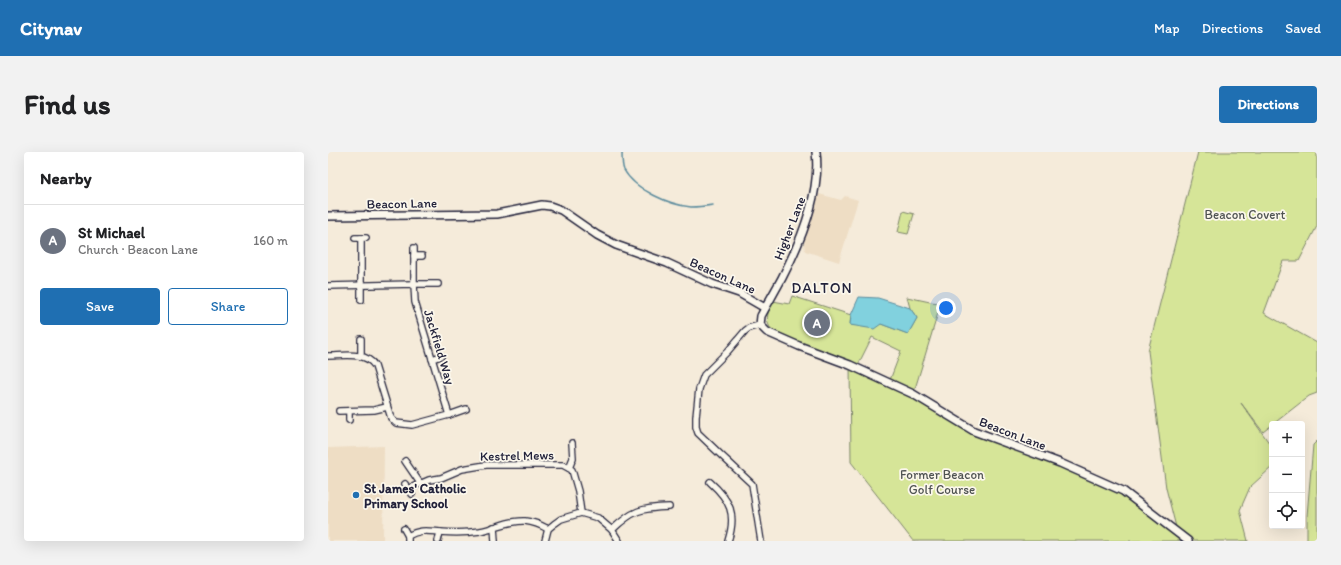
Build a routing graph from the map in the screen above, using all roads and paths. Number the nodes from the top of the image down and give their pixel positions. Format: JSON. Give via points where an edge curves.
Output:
{"nodes":[{"id":1,"x":816,"y":152,"type":"edge"},
{"id":2,"x":328,"y":216,"type":"edge"},
{"id":3,"x":361,"y":238,"type":"dead end"},
{"id":4,"x":414,"y":248,"type":"dead end"},
{"id":5,"x":414,"y":256,"type":"junction"},
{"id":6,"x":422,"y":256,"type":"dead end"},
{"id":7,"x":414,"y":284,"type":"junction"},
{"id":8,"x":438,"y":284,"type":"dead end"},
{"id":9,"x":361,"y":285,"type":"junction"},
{"id":10,"x":328,"y":286,"type":"edge"},
{"id":11,"x":361,"y":300,"type":"dead end"},
{"id":12,"x":765,"y":308,"type":"junction"},
{"id":13,"x":760,"y":325,"type":"junction"},
{"id":14,"x":361,"y":339,"type":"dead end"},
{"id":15,"x":328,"y":356,"type":"edge"},
{"id":16,"x":361,"y":356,"type":"junction"},
{"id":17,"x":441,"y":356,"type":"dead end"},
{"id":18,"x":432,"y":359,"type":"junction"},
{"id":19,"x":388,"y":407,"type":"junction"},
{"id":20,"x":466,"y":409,"type":"dead end"},
{"id":21,"x":339,"y":410,"type":"dead end"},
{"id":22,"x":349,"y":411,"type":"junction"},
{"id":23,"x":449,"y":414,"type":"junction"},
{"id":24,"x":349,"y":420,"type":"dead end"},
{"id":25,"x":572,"y":443,"type":"dead end"},
{"id":26,"x":405,"y":461,"type":"dead end"},
{"id":27,"x":569,"y":468,"type":"junction"},
{"id":28,"x":710,"y":482,"type":"dead end"},
{"id":29,"x":420,"y":483,"type":"junction"},
{"id":30,"x":408,"y":489,"type":"dead end"},
{"id":31,"x":669,"y":507,"type":"dead end"},
{"id":32,"x":581,"y":513,"type":"junction"},
{"id":33,"x":494,"y":527,"type":"junction"},
{"id":34,"x":404,"y":529,"type":"dead end"},
{"id":35,"x":548,"y":529,"type":"junction"},
{"id":36,"x":612,"y":530,"type":"junction"},
{"id":37,"x":440,"y":532,"type":"junction"},
{"id":38,"x":408,"y":539,"type":"edge"},
{"id":39,"x":438,"y":541,"type":"edge"},
{"id":40,"x":495,"y":541,"type":"edge"},
{"id":41,"x":545,"y":541,"type":"edge"},
{"id":42,"x":619,"y":541,"type":"edge"},
{"id":43,"x":728,"y":541,"type":"edge"},
{"id":44,"x":762,"y":541,"type":"edge"},
{"id":45,"x":1188,"y":541,"type":"edge"}],
"edges":[{"from":1,"to":12,"type":"street","name":"Higher Lane","via":[[816,181],[812,202],[795,251]]},
{"from":2,"to":12,"type":"street","name":"Beacon Lane","via":[[498,214],[542,205],[550,206],[561,210],[611,242],[667,263]]},
{"from":3,"to":9,"type":"street"},
{"from":4,"to":5,"type":"street","name":"Jackfield Way"},
{"from":5,"to":6,"type":"street"},
{"from":5,"to":7,"type":"street","name":"Jackfield Way"},
{"from":7,"to":8,"type":"street"},
{"from":7,"to":9,"type":"street"},
{"from":7,"to":18,"type":"street","name":"Jackfield Way","via":[[415,302]]},
{"from":9,"to":10,"type":"street"},
{"from":9,"to":11,"type":"street"},
{"from":12,"to":13,"type":"street","name":"Beacon Lane"},
{"from":13,"to":44,"type":"street","via":[[744,331],[728,352],[704,374],[699,389],[696,427],[698,433],[752,484]]},
{"from":13,"to":45,"type":"street","name":"Beacon Lane","via":[[766,332],[850,365],[913,394],[974,431],[1123,491]]},
{"from":14,"to":16,"type":"street"},
{"from":15,"to":16,"type":"street"},
{"from":16,"to":19,"type":"street","via":[[370,359],[376,366]]},
{"from":17,"to":18,"type":"street"},
{"from":18,"to":23,"type":"street","name":"Jackfield Way"},
{"from":19,"to":22,"type":"street"},
{"from":19,"to":23,"type":"street","via":[[393,421],[404,425],[417,424]]},
{"from":20,"to":23,"type":"street"},
{"from":21,"to":22,"type":"street"},
{"from":22,"to":24,"type":"street"},
{"from":25,"to":27,"type":"street","name":"Kestrel Mews","via":[[573,458]]},
{"from":26,"to":29,"type":"street"},
{"from":27,"to":29,"type":"street","name":"Kestrel Mews","via":[[564,465],[486,465],[462,469]]},
{"from":27,"to":32,"type":"street","name":"Kestrel Mews","via":[[576,482]]},
{"from":28,"to":43,"type":"street","via":[[722,492],[729,504],[732,517]]},
{"from":29,"to":30,"type":"street","name":"Kestrel Mews"},
{"from":31,"to":36,"type":"street","via":[[634,512]]},
{"from":32,"to":35,"type":"street","via":[[561,519]]},
{"from":32,"to":36,"type":"street","via":[[598,518]]},
{"from":33,"to":35,"type":"street","via":[[514,521],[526,521]]},
{"from":33,"to":37,"type":"street","via":[[481,531]]},
{"from":33,"to":40,"type":"street"},
{"from":34,"to":38,"type":"street"},
{"from":35,"to":41,"type":"street"},
{"from":36,"to":42,"type":"street"},
{"from":37,"to":38,"type":"street","via":[[415,532]]},
{"from":37,"to":39,"type":"street"}]}
